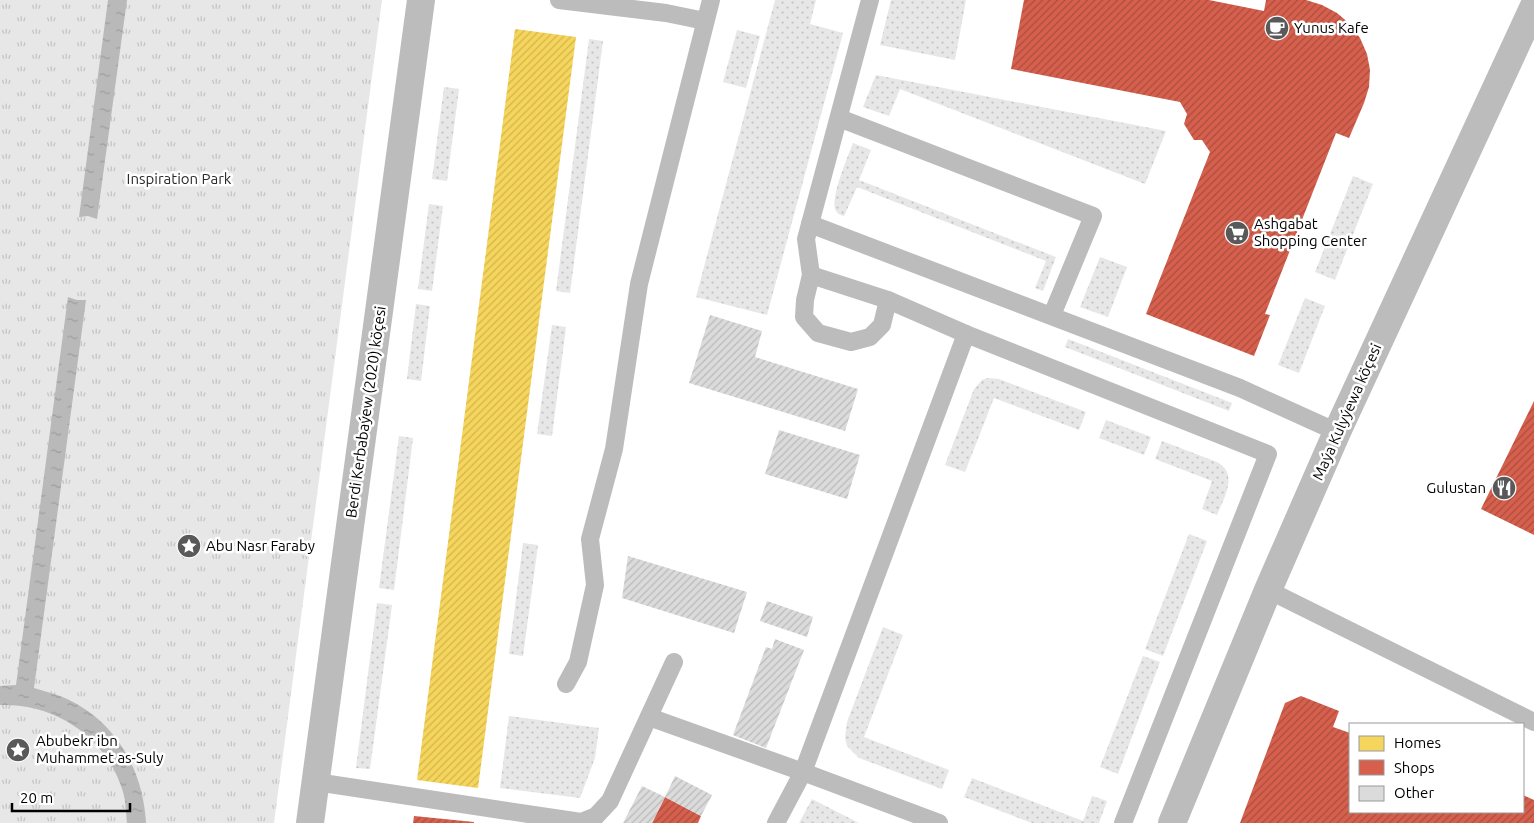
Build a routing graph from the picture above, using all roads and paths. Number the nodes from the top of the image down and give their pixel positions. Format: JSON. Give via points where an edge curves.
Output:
{"nodes":[{"id":1,"x":421,"y":0,"type":"edge"},
{"id":2,"x":559,"y":0,"type":"edge"},
{"id":3,"x":711,"y":0,"type":"edge"},
{"id":4,"x":870,"y":0,"type":"edge"},
{"id":5,"x":1534,"y":6,"type":"edge"},
{"id":6,"x":705,"y":21,"type":"junction"},
{"id":7,"x":1526,"y":42,"type":"edge"},
{"id":8,"x":839,"y":118,"type":"junction"},
{"id":9,"x":810,"y":224,"type":"junction"},
{"id":10,"x":811,"y":275,"type":"junction"},
{"id":11,"x":888,"y":300,"type":"junction"},
{"id":12,"x":1052,"y":316,"type":"junction"},
{"id":13,"x":966,"y":334,"type":"junction"},
{"id":14,"x":1337,"y":432,"type":"junction"},
{"id":15,"x":1268,"y":590,"type":"junction"},
{"id":16,"x":674,"y":662,"type":"dead end"},
{"id":17,"x":566,"y":684,"type":"dead end"},
{"id":18,"x":649,"y":717,"type":"junction"},
{"id":19,"x":1534,"y":722,"type":"edge"},
{"id":20,"x":803,"y":772,"type":"junction"},
{"id":21,"x":316,"y":782,"type":"junction"},
{"id":22,"x":310,"y":823,"type":"edge"},
{"id":23,"x":776,"y":823,"type":"edge"},
{"id":24,"x":939,"y":823,"type":"edge"},
{"id":25,"x":1123,"y":823,"type":"edge"},
{"id":26,"x":1172,"y":823,"type":"edge"}],
"edges":[{"from":1,"to":21,"type":"street","name":"Berdi Kerbabaýew (2020) köçesi"},
{"from":2,"to":6,"type":"lane","via":[[666,12]]},
{"from":3,"to":6,"type":"lane"},
{"from":4,"to":8,"type":"lane"},
{"from":5,"to":7,"type":"street","name":"Maýa Kulyýewa köçesi"},
{"from":6,"to":17,"type":"lane","via":[[639,284],[614,449],[590,539],[595,585],[578,662]]},
{"from":7,"to":14,"type":"street","name":"Maýa Kulyýewa köçesi"},
{"from":8,"to":9,"type":"lane"},
{"from":8,"to":12,"type":"lane","via":[[1093,216]]},
{"from":9,"to":10,"type":"lane","via":[[806,239]]},
{"from":9,"to":12,"type":"lane"},
{"from":10,"to":11,"type":"lane"},
{"from":10,"to":11,"type":"lane","via":[[804,318],[818,333],[851,342],[870,337],[882,325]]},
{"from":11,"to":13,"type":"lane"},
{"from":12,"to":14,"type":"lane","via":[[1240,388]]},
{"from":13,"to":20,"type":"lane"},
{"from":13,"to":25,"type":"lane","via":[[1268,454]]},
{"from":14,"to":15,"type":"street","name":"Maýa Kulyýewa köçesi"},
{"from":15,"to":19,"type":"lane"},
{"from":15,"to":26,"type":"street","name":"Maýa Kulyýewa köçesi"},
{"from":16,"to":18,"type":"lane"},
{"from":18,"to":20,"type":"lane"},
{"from":18,"to":21,"type":"lane","via":[[610,801],[596,816],[581,822]]},
{"from":20,"to":23,"type":"lane"},
{"from":20,"to":24,"type":"lane"},
{"from":21,"to":22,"type":"street","name":"Berdi Kerbabaýew (2020) köçesi"}]}
